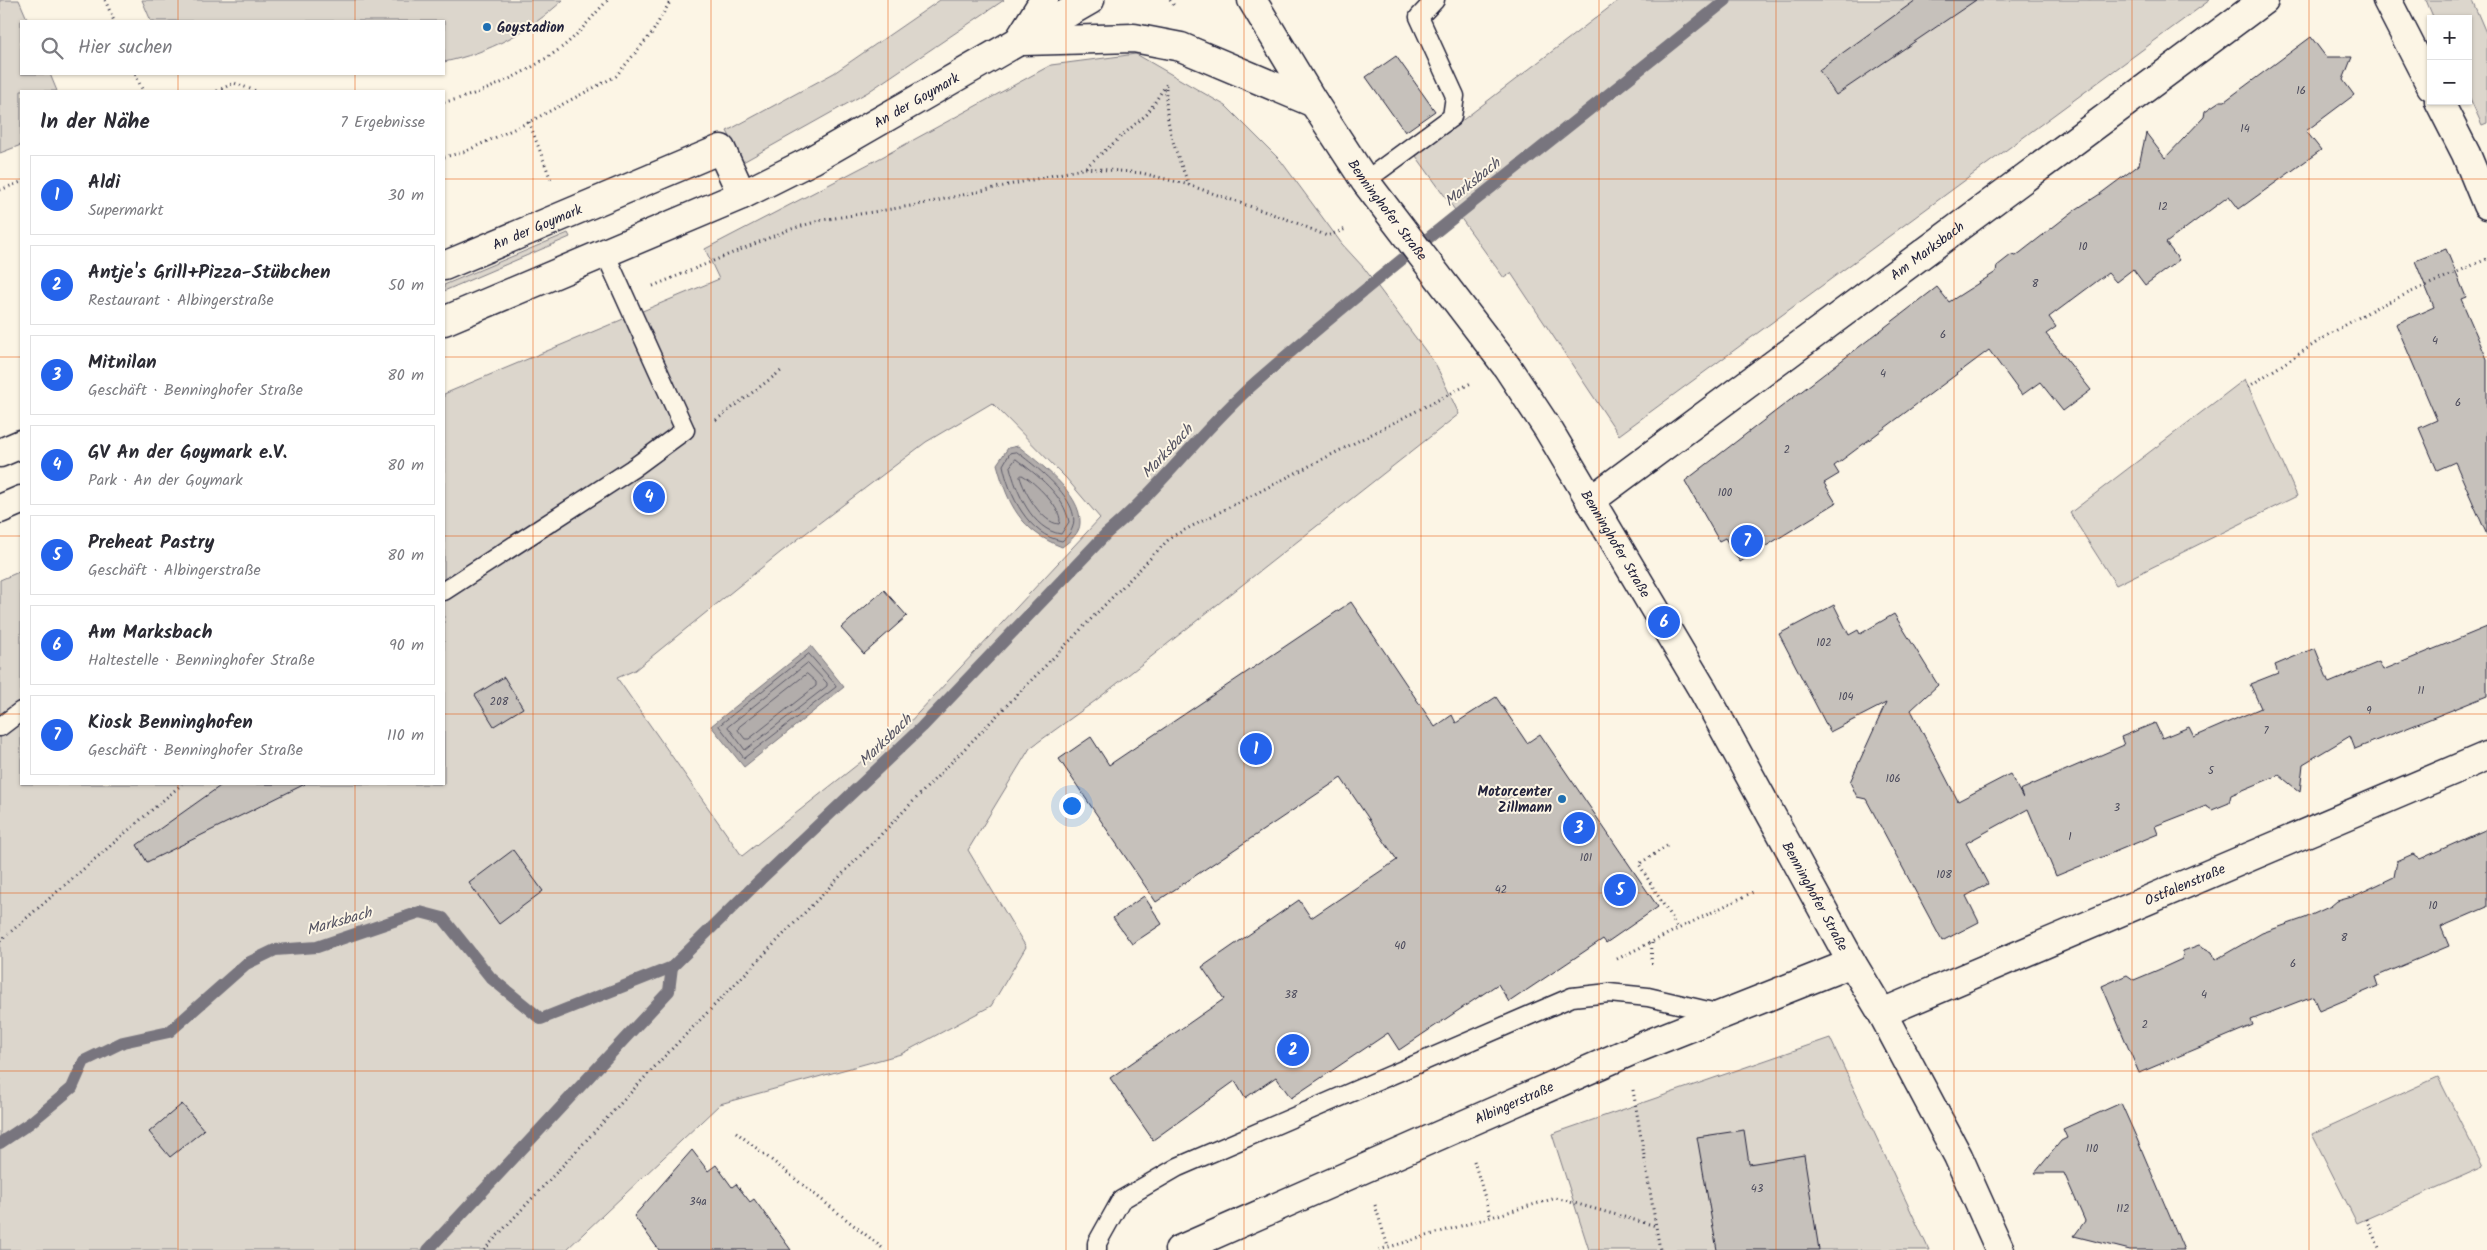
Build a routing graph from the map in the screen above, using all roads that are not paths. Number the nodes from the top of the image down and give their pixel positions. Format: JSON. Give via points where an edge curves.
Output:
{"nodes":[{"id":1,"x":1044,"y":0,"type":"edge"},
{"id":2,"x":1090,"y":0,"type":"edge"},
{"id":3,"x":1252,"y":0,"type":"edge"},
{"id":4,"x":1435,"y":0,"type":"edge"},
{"id":5,"x":2264,"y":0,"type":"edge"},
{"id":6,"x":2386,"y":0,"type":"edge"},
{"id":7,"x":1019,"y":41,"type":"junction"},
{"id":8,"x":2427,"y":78,"type":"edge"},
{"id":9,"x":1314,"y":104,"type":"junction"},
{"id":10,"x":2441,"y":105,"type":"edge"},
{"id":11,"x":1365,"y":181,"type":"junction"},
{"id":12,"x":742,"y":195,"type":"junction"},
{"id":13,"x":2487,"y":205,"type":"edge"},
{"id":14,"x":605,"y":253,"type":"junction"},
{"id":15,"x":445,"y":266,"type":"edge"},
{"id":16,"x":445,"y":322,"type":"edge"},
{"id":17,"x":20,"y":444,"type":"edge"},
{"id":18,"x":0,"y":453,"type":"edge"},
{"id":19,"x":20,"y":500,"type":"edge"},
{"id":20,"x":1590,"y":501,"type":"junction"},
{"id":21,"x":0,"y":509,"type":"edge"},
{"id":22,"x":445,"y":590,"type":"edge"},
{"id":23,"x":20,"y":712,"type":"edge"},
{"id":24,"x":0,"y":727,"type":"edge"},
{"id":25,"x":2487,"y":756,"type":"edge"},
{"id":26,"x":1852,"y":963,"type":"junction"},
{"id":27,"x":1882,"y":1012,"type":"junction"},
{"id":28,"x":1725,"y":1015,"type":"junction"},
{"id":29,"x":1097,"y":1250,"type":"edge"},
{"id":30,"x":1178,"y":1250,"type":"edge"},
{"id":31,"x":2000,"y":1250,"type":"edge"}],
"edges":[{"from":1,"to":7,"type":"street"},
{"from":2,"to":7,"type":"street","name":"An der Goymark"},
{"from":3,"to":9,"type":"street","name":"Benninghofer Straße"},
{"from":4,"to":11,"type":"lane","via":[[1420,17],[1455,96],[1452,117]]},
{"from":5,"to":20,"type":"street","name":"Am Marksbach"},
{"from":6,"to":8,"type":"street"},
{"from":7,"to":9,"type":"street","via":[[1134,38],[1181,46]]},
{"from":7,"to":12,"type":"street","name":"An der Goymark","via":[[812,160]]},
{"from":9,"to":11,"type":"street","name":"Benninghofer Straße"},
{"from":10,"to":13,"type":"street"},
{"from":11,"to":20,"type":"street","name":"Benninghofer Straße","via":[[1506,367],[1548,429]]},
{"from":12,"to":14,"type":"street","name":"An der Goymark"},
{"from":12,"to":15,"type":"street","name":"An der Goymark","via":[[721,149]]},
{"from":14,"to":16,"type":"street","name":"An der Goymark"},
{"from":14,"to":22,"type":"lane","via":[[685,430],[632,469]]},
{"from":17,"to":18,"type":"street"},
{"from":19,"to":21,"type":"street"},
{"from":20,"to":26,"type":"street","name":"Benninghofer Straße","via":[[1704,692]]},
{"from":23,"to":24,"type":"lane"},
{"from":25,"to":27,"type":"street","name":"Ostfalenstraße"},
{"from":26,"to":27,"type":"street","name":"Benninghofer Straße"},
{"from":26,"to":28,"type":"street","name":"Albingerstraße"},
{"from":27,"to":31,"type":"street","name":"Benninghofer Straße","via":[[1958,1156]]},
{"from":28,"to":29,"type":"lane","via":[[1628,995],[1608,993],[1572,997],[1178,1167],[1121,1200],[1097,1243]]},
{"from":28,"to":30,"type":"street","name":"Albingerstraße","via":[[1638,1048]]}]}
